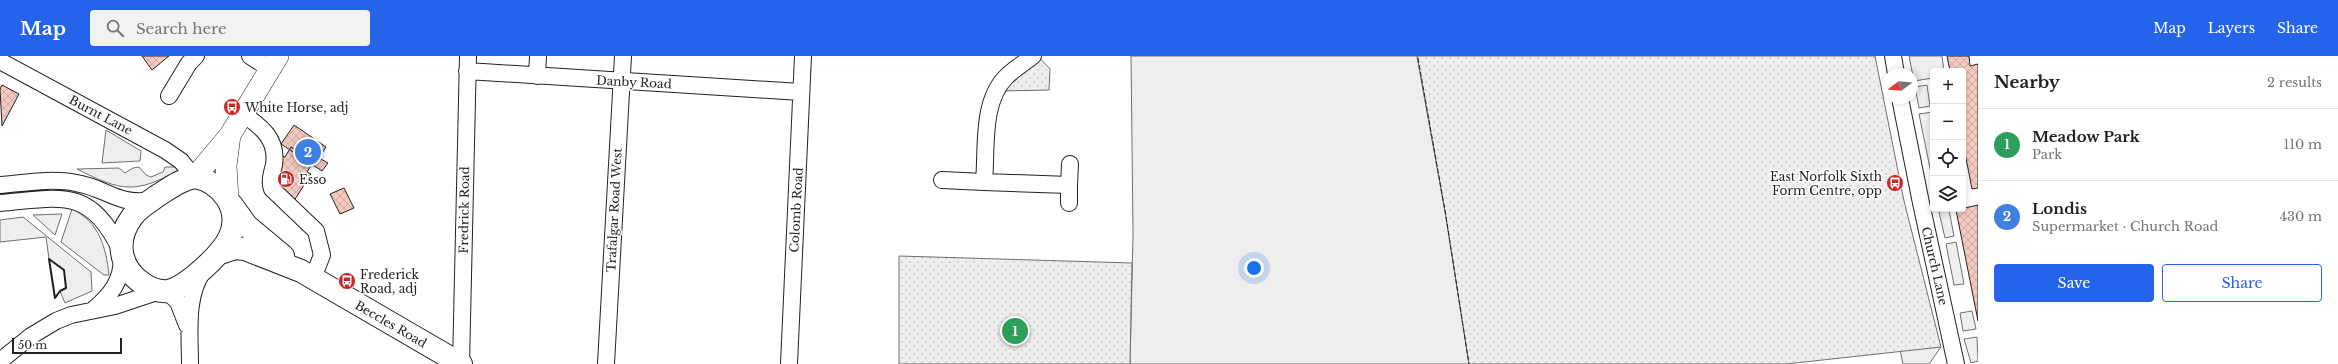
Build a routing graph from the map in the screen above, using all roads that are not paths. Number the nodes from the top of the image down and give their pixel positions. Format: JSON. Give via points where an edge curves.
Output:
{"nodes":[{"id":1,"x":196,"y":56,"type":"edge"},
{"id":2,"x":250,"y":56,"type":"edge"},
{"id":3,"x":538,"y":56,"type":"edge"},
{"id":4,"x":623,"y":56,"type":"edge"},
{"id":5,"x":803,"y":56,"type":"edge"},
{"id":6,"x":1033,"y":56,"type":"edge"},
{"id":7,"x":1893,"y":56,"type":"edge"},
{"id":8,"x":0,"y":61,"type":"edge"},
{"id":9,"x":274,"y":63,"type":"edge"},
{"id":10,"x":468,"y":63,"type":"edge"},
{"id":11,"x":1895,"y":68,"type":"edge"},
{"id":12,"x":537,"y":76,"type":"junction"},
{"id":13,"x":621,"y":81,"type":"junction"},
{"id":14,"x":801,"y":92,"type":"junction"},
{"id":15,"x":169,"y":96,"type":"dead end"},
{"id":16,"x":1901,"y":104,"type":"edge"},
{"id":17,"x":242,"y":112,"type":"junction"},
{"id":18,"x":230,"y":135,"type":"junction"},
{"id":19,"x":1070,"y":164,"type":"dead end"},
{"id":20,"x":194,"y":177,"type":"junction"},
{"id":21,"x":942,"y":180,"type":"dead end"},
{"id":22,"x":984,"y":182,"type":"junction"},
{"id":23,"x":0,"y":185,"type":"edge"},
{"id":24,"x":1069,"y":185,"type":"junction"},
{"id":25,"x":152,"y":200,"type":"junction"},
{"id":26,"x":228,"y":200,"type":"junction"},
{"id":27,"x":0,"y":203,"type":"edge"},
{"id":28,"x":1069,"y":203,"type":"dead end"},
{"id":29,"x":121,"y":253,"type":"junction"},
{"id":30,"x":213,"y":260,"type":"junction"},
{"id":31,"x":307,"y":274,"type":"junction"},
{"id":32,"x":163,"y":291,"type":"junction"},
{"id":33,"x":92,"y":311,"type":"junction"},
{"id":34,"x":190,"y":343,"type":"junction"},
{"id":35,"x":0,"y":361,"type":"edge"},
{"id":36,"x":190,"y":364,"type":"edge"},
{"id":37,"x":461,"y":364,"type":"edge"},
{"id":38,"x":606,"y":364,"type":"edge"},
{"id":39,"x":789,"y":364,"type":"edge"},
{"id":40,"x":1956,"y":364,"type":"edge"}],
"edges":[{"from":1,"to":15,"type":"street"},
{"from":2,"to":9,"type":"street"},
{"from":3,"to":12,"type":"street"},
{"from":4,"to":13,"type":"street","name":"Trafalgar Road West"},
{"from":5,"to":14,"type":"street","name":"Colomb Road"},
{"from":6,"to":22,"type":"street","via":[[1005,77],[995,94],[989,110]]},
{"from":7,"to":11,"type":"street"},
{"from":8,"to":20,"type":"street","name":"Burnt Lane","via":[[165,150],[181,161]]},
{"from":9,"to":17,"type":"main road"},
{"from":10,"to":12,"type":"street","name":"Danby Road"},
{"from":10,"to":37,"type":"street","name":"Fredrick Road"},
{"from":12,"to":13,"type":"street","name":"Danby Road"},
{"from":13,"to":14,"type":"street","name":"Danby Road"},
{"from":13,"to":38,"type":"street","name":"Trafalgar Road West"},
{"from":14,"to":39,"type":"street","name":"Colomb Road"},
{"from":16,"to":40,"type":"street","name":"Church Lane"},
{"from":17,"to":18,"type":"main road"},
{"from":17,"to":31,"type":"street","via":[[265,130],[273,143],[274,161],[270,184],[272,189],[316,231],[322,255]]},
{"from":18,"to":20,"type":"main road"},
{"from":18,"to":26,"type":"main road","via":[[226,166]]},
{"from":19,"to":24,"type":"street"},
{"from":20,"to":25,"type":"highway","via":[[176,184]]},
{"from":20,"to":26,"type":"highway","via":[[213,183]]},
{"from":21,"to":22,"type":"street"},
{"from":22,"to":24,"type":"street"},
{"from":23,"to":25,"type":"street","via":[[69,182],[86,185],[127,201]]},
{"from":24,"to":28,"type":"street"},
{"from":25,"to":29,"type":"highway","via":[[132,217],[125,228]]},
{"from":26,"to":30,"type":"highway","via":[[233,227],[231,235]]},
{"from":26,"to":31,"type":"highway","name":"Beccles Road","via":[[247,226]]},
{"from":27,"to":29,"type":"street","via":[[73,199],[92,209],[104,220]]},
{"from":29,"to":32,"type":"highway","via":[[131,274],[146,286]]},
{"from":29,"to":33,"type":"street","via":[[121,273],[116,287]]},
{"from":30,"to":31,"type":"highway","name":"Beccles Road","via":[[235,248],[246,248]]},
{"from":30,"to":32,"type":"highway","via":[[178,287]]},
{"from":30,"to":34,"type":"street","via":[[198,279],[193,296]]},
{"from":31,"to":37,"type":"highway","name":"Beccles Road"},
{"from":32,"to":33,"type":"street"},
{"from":32,"to":34,"type":"street","via":[[174,296],[182,308]]},
{"from":33,"to":35,"type":"street","via":[[71,315],[42,328]]},
{"from":34,"to":36,"type":"street"}]}
